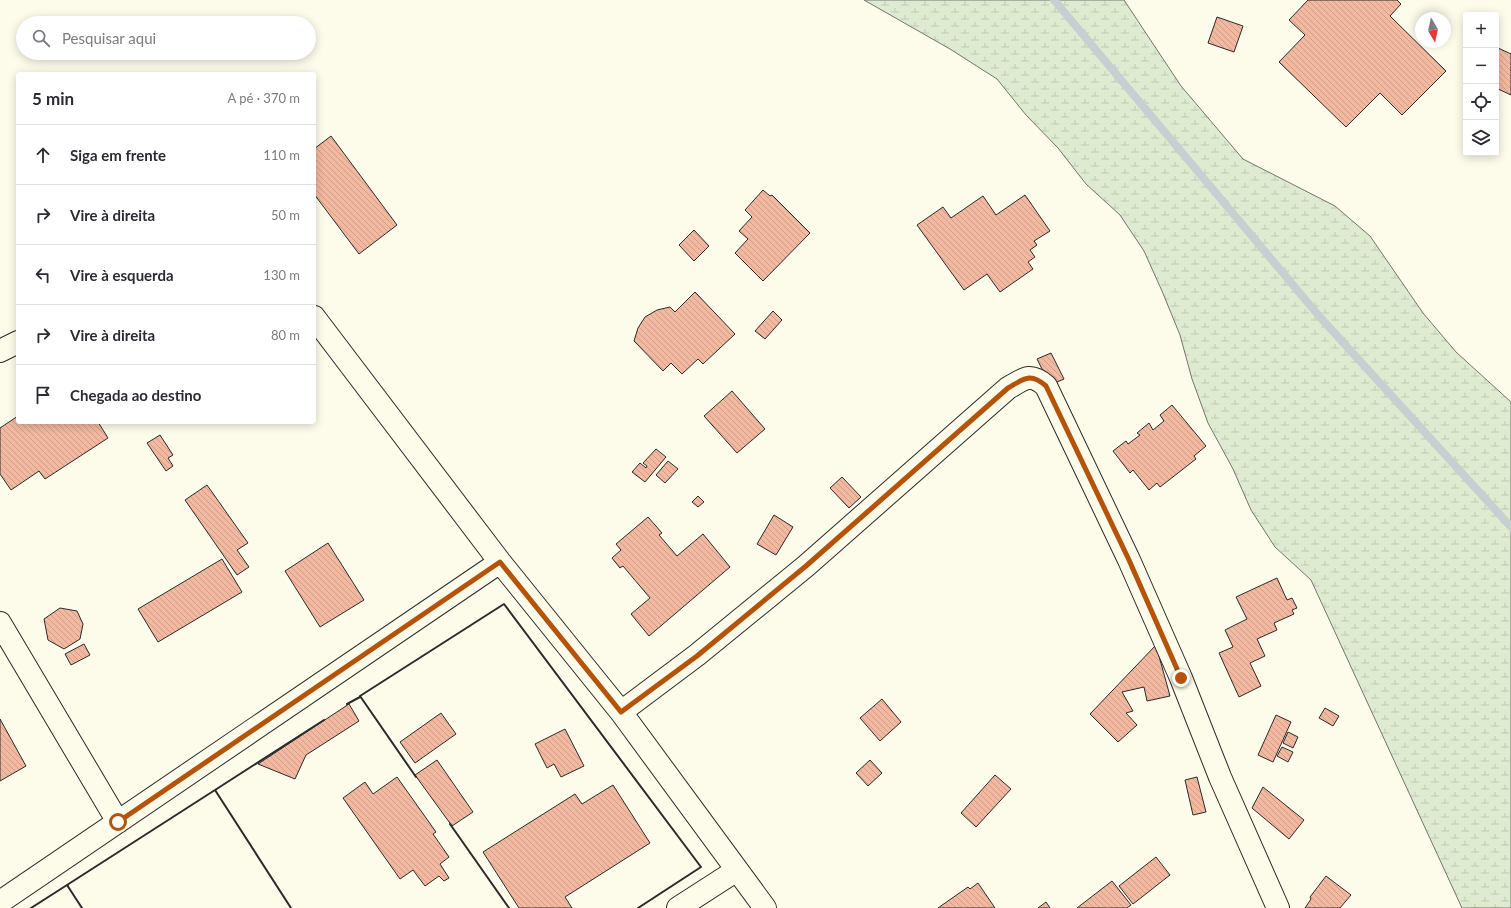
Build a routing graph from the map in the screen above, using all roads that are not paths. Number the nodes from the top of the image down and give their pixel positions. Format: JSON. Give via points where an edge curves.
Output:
{"nodes":[{"id":1,"x":316,"y":320,"type":"edge"},
{"id":2,"x":16,"y":343,"type":"edge"},
{"id":3,"x":0,"y":350,"type":"edge"},
{"id":4,"x":500,"y":562,"type":"junction"},
{"id":5,"x":0,"y":623,"type":"edge"},
{"id":6,"x":621,"y":712,"type":"junction"},
{"id":7,"x":118,"y":822,"type":"junction"},
{"id":8,"x":737,"y":870,"type":"junction"},
{"id":9,"x":0,"y":902,"type":"edge"},
{"id":10,"x":678,"y":908,"type":"edge"},
{"id":11,"x":764,"y":908,"type":"edge"},
{"id":12,"x":1278,"y":908,"type":"edge"}],
"edges":[{"from":1,"to":4,"type":"street"},
{"from":2,"to":3,"type":"street"},
{"from":4,"to":6,"type":"street"},
{"from":4,"to":7,"type":"street"},
{"from":5,"to":7,"type":"street"},
{"from":6,"to":8,"type":"street"},
{"from":6,"to":12,"type":"street","via":[[697,656],[806,566],[1008,388],[1027,378],[1038,378],[1046,386],[1135,574]]},
{"from":7,"to":9,"type":"street"},
{"from":8,"to":10,"type":"street"},
{"from":8,"to":11,"type":"street"}]}
